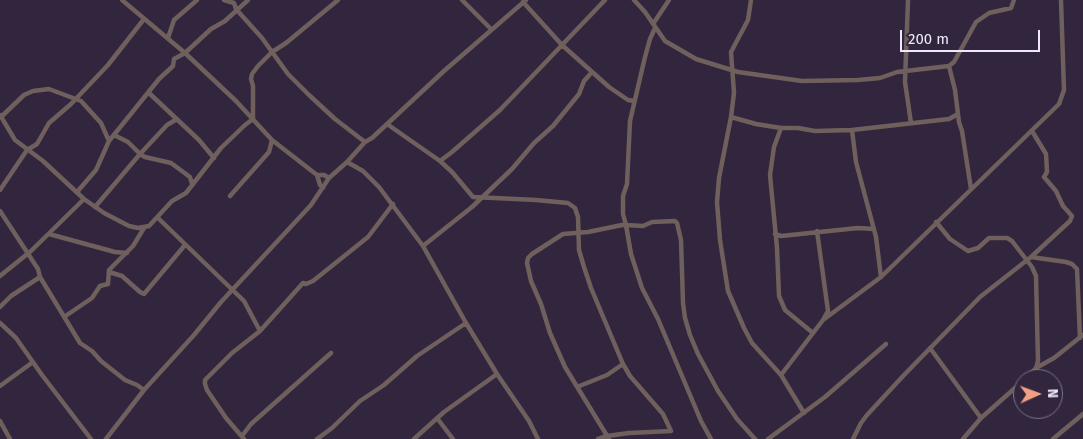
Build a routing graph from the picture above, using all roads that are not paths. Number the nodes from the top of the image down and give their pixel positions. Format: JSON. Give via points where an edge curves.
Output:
{"nodes":[{"id":1,"x":122,"y":0,"type":"edge"},
{"id":2,"x":197,"y":0,"type":"edge"},
{"id":3,"x":224,"y":0,"type":"edge"},
{"id":4,"x":248,"y":0,"type":"edge"},
{"id":5,"x":338,"y":0,"type":"edge"},
{"id":6,"x":462,"y":0,"type":"edge"},
{"id":7,"x":604,"y":0,"type":"edge"},
{"id":8,"x":634,"y":0,"type":"edge"},
{"id":9,"x":669,"y":0,"type":"edge"},
{"id":10,"x":751,"y":0,"type":"edge"},
{"id":11,"x":908,"y":0,"type":"edge"},
{"id":12,"x":1014,"y":0,"type":"edge"},
{"id":13,"x":1060,"y":0,"type":"edge"},
{"id":14,"x":524,"y":1,"type":"edge"},
{"id":15,"x":236,"y":9,"type":"junction"},
{"id":16,"x":144,"y":19,"type":"junction"},
{"id":17,"x":654,"y":26,"type":"junction"},
{"id":18,"x":490,"y":29,"type":"junction"},
{"id":19,"x":168,"y":38,"type":"junction"},
{"id":20,"x":562,"y":45,"type":"junction"},
{"id":21,"x":272,"y":52,"type":"junction"},
{"id":22,"x":185,"y":53,"type":"junction"},
{"id":23,"x":949,"y":66,"type":"junction"},
{"id":24,"x":732,"y":70,"type":"junction"},
{"id":25,"x":906,"y":70,"type":"junction"},
{"id":26,"x":592,"y":72,"type":"junction"},
{"id":27,"x":149,"y":93,"type":"junction"},
{"id":28,"x":75,"y":99,"type":"junction"},
{"id":29,"x":634,"y":101,"type":"junction"},
{"id":30,"x":958,"y":114,"type":"junction"},
{"id":31,"x":1,"y":116,"type":"edge"},
{"id":32,"x":731,"y":117,"type":"junction"},
{"id":33,"x":177,"y":119,"type":"junction"},
{"id":34,"x":254,"y":119,"type":"junction"},
{"id":35,"x":911,"y":123,"type":"junction"},
{"id":36,"x":5,"y":124,"type":"junction"},
{"id":37,"x":387,"y":124,"type":"junction"},
{"id":38,"x":0,"y":128,"type":"edge"},
{"id":39,"x":781,"y":128,"type":"junction"},
{"id":40,"x":852,"y":130,"type":"junction"},
{"id":41,"x":1032,"y":131,"type":"junction"},
{"id":42,"x":114,"y":135,"type":"junction"},
{"id":43,"x":272,"y":140,"type":"junction"},
{"id":44,"x":109,"y":141,"type":"junction"},
{"id":45,"x":365,"y":142,"type":"junction"},
{"id":46,"x":27,"y":150,"type":"junction"},
{"id":47,"x":140,"y":154,"type":"junction"},
{"id":48,"x":214,"y":158,"type":"junction"},
{"id":49,"x":440,"y":161,"type":"junction"},
{"id":50,"x":347,"y":162,"type":"junction"},
{"id":51,"x":317,"y":175,"type":"junction"},
{"id":52,"x":329,"y":178,"type":"junction"},
{"id":53,"x":192,"y":185,"type":"junction"},
{"id":54,"x":323,"y":188,"type":"junction"},
{"id":55,"x":972,"y":189,"type":"junction"},
{"id":56,"x":0,"y":190,"type":"edge"},
{"id":57,"x":77,"y":192,"type":"junction"},
{"id":58,"x":230,"y":196,"type":"dead end"},
{"id":59,"x":84,"y":199,"type":"junction"},
{"id":60,"x":480,"y":199,"type":"junction"},
{"id":61,"x":393,"y":204,"type":"junction"},
{"id":62,"x":95,"y":206,"type":"junction"},
{"id":63,"x":0,"y":211,"type":"edge"},
{"id":64,"x":158,"y":218,"type":"junction"},
{"id":65,"x":2,"y":220,"type":"edge"},
{"id":66,"x":936,"y":222,"type":"junction"},
{"id":67,"x":626,"y":225,"type":"junction"},
{"id":68,"x":144,"y":228,"type":"junction"},
{"id":69,"x":874,"y":229,"type":"junction"},
{"id":70,"x":817,"y":231,"type":"junction"},
{"id":71,"x":579,"y":233,"type":"junction"},
{"id":72,"x":49,"y":234,"type":"junction"},
{"id":73,"x":775,"y":234,"type":"junction"},
{"id":74,"x":185,"y":245,"type":"junction"},
{"id":75,"x":423,"y":246,"type":"junction"},
{"id":76,"x":127,"y":253,"type":"junction"},
{"id":77,"x":27,"y":255,"type":"junction"},
{"id":78,"x":1029,"y":258,"type":"junction"},
{"id":79,"x":109,"y":272,"type":"junction"},
{"id":80,"x":0,"y":276,"type":"edge"},
{"id":81,"x":40,"y":277,"type":"junction"},
{"id":82,"x":881,"y":277,"type":"junction"},
{"id":83,"x":233,"y":290,"type":"junction"},
{"id":84,"x":0,"y":307,"type":"edge"},
{"id":85,"x":64,"y":317,"type":"junction"},
{"id":86,"x":823,"y":320,"type":"junction"},
{"id":87,"x":0,"y":323,"type":"edge"},
{"id":88,"x":466,"y":323,"type":"junction"},
{"id":89,"x":260,"y":331,"type":"junction"},
{"id":90,"x":814,"y":333,"type":"junction"},
{"id":91,"x":1081,"y":337,"type":"edge"},
{"id":92,"x":886,"y":344,"type":"dead end"},
{"id":93,"x":930,"y":348,"type":"junction"},
{"id":94,"x":331,"y":352,"type":"dead end"},
{"id":95,"x":33,"y":362,"type":"junction"},
{"id":96,"x":623,"y":364,"type":"junction"},
{"id":97,"x":1036,"y":368,"type":"joint"},
{"id":98,"x":497,"y":374,"type":"junction"},
{"id":99,"x":781,"y":375,"type":"junction"},
{"id":100,"x":0,"y":386,"type":"edge"},
{"id":101,"x":577,"y":387,"type":"junction"},
{"id":102,"x":144,"y":390,"type":"junction"},
{"id":103,"x":1013,"y":390,"type":"edge"},
{"id":104,"x":804,"y":413,"type":"junction"},
{"id":105,"x":1083,"y":414,"type":"edge"},
{"id":106,"x":437,"y":418,"type":"junction"},
{"id":107,"x":981,"y":418,"type":"junction"},
{"id":108,"x":0,"y":421,"type":"edge"},
{"id":109,"x":608,"y":437,"type":"edge"},
{"id":110,"x":243,"y":438,"type":"edge"},
{"id":111,"x":10,"y":439,"type":"edge"},
{"id":112,"x":91,"y":439,"type":"edge"},
{"id":113,"x":106,"y":439,"type":"edge"},
{"id":114,"x":317,"y":439,"type":"edge"},
{"id":115,"x":414,"y":439,"type":"edge"},
{"id":116,"x":453,"y":439,"type":"edge"},
{"id":117,"x":538,"y":439,"type":"edge"},
{"id":118,"x":598,"y":439,"type":"edge"},
{"id":119,"x":711,"y":439,"type":"edge"},
{"id":120,"x":754,"y":439,"type":"edge"},
{"id":121,"x":768,"y":439,"type":"edge"},
{"id":122,"x":854,"y":439,"type":"edge"},
{"id":123,"x":963,"y":439,"type":"edge"},
{"id":124,"x":1053,"y":439,"type":"edge"}],
"edges":[{"from":1,"to":16,"type":"street"},
{"from":2,"to":19,"type":"street","via":[[174,20]]},
{"from":3,"to":15,"type":"street","via":[[234,3]]},
{"from":4,"to":15,"type":"street"},
{"from":5,"to":21,"type":"street"},
{"from":6,"to":18,"type":"street"},
{"from":7,"to":20,"type":"street"},
{"from":8,"to":17,"type":"street"},
{"from":9,"to":17,"type":"street"},
{"from":10,"to":24,"type":"street","via":[[748,20],[731,52]]},
{"from":11,"to":25,"type":"street"},
{"from":12,"to":23,"type":"street","via":[[1011,8],[989,13],[976,22]]},
{"from":13,"to":41,"type":"street","via":[[1063,96]]},
{"from":14,"to":18,"type":"street"},
{"from":14,"to":20,"type":"street"},
{"from":15,"to":21,"type":"street"},
{"from":15,"to":22,"type":"street"},
{"from":16,"to":19,"type":"street"},
{"from":16,"to":28,"type":"street","via":[[108,65]]},
{"from":17,"to":24,"type":"street","via":[[671,46],[696,59]]},
{"from":17,"to":29,"type":"street"},
{"from":18,"to":37,"type":"street"},
{"from":19,"to":22,"type":"street"},
{"from":20,"to":26,"type":"street"},
{"from":20,"to":49,"type":"street","via":[[500,110]]},
{"from":21,"to":34,"type":"street","via":[[252,74]]},
{"from":21,"to":45,"type":"street","via":[[309,95]]},
{"from":22,"to":27,"type":"street","via":[[174,58],[173,66],[158,79]]},
{"from":22,"to":34,"type":"street"},
{"from":23,"to":25,"type":"street"},
{"from":23,"to":30,"type":"street"},
{"from":24,"to":25,"type":"street","via":[[802,81],[880,78]]},
{"from":24,"to":32,"type":"street"},
{"from":25,"to":35,"type":"street"},
{"from":26,"to":29,"type":"street","via":[[614,91]]},
{"from":26,"to":60,"type":"street","via":[[553,126]]},
{"from":27,"to":33,"type":"street"},
{"from":27,"to":42,"type":"street"},
{"from":28,"to":31,"type":"street","via":[[49,89],[33,91]]},
{"from":28,"to":44,"type":"street","via":[[101,122]]},
{"from":28,"to":46,"type":"street","via":[[49,124],[37,144]]},
{"from":29,"to":67,"type":"street","via":[[627,184],[623,196]]},
{"from":30,"to":35,"type":"street","via":[[949,119]]},
{"from":30,"to":55,"type":"street"},
{"from":31,"to":36,"type":"street"},
{"from":32,"to":39,"type":"street"},
{"from":32,"to":99,"type":"street","via":[[717,202],[725,277],[728,291],[752,343]]},
{"from":33,"to":47,"type":"street","via":[[167,125]]},
{"from":33,"to":48,"type":"street"},
{"from":34,"to":43,"type":"street"},
{"from":34,"to":48,"type":"street"},
{"from":35,"to":40,"type":"street"},
{"from":36,"to":38,"type":"street"},
{"from":36,"to":46,"type":"street","via":[[15,140]]},
{"from":37,"to":45,"type":"street"},
{"from":37,"to":49,"type":"street"},
{"from":39,"to":40,"type":"street"},
{"from":39,"to":73,"type":"street","via":[[770,175]]},
{"from":40,"to":69,"type":"street","via":[[856,162]]},
{"from":41,"to":55,"type":"street"},
{"from":41,"to":78,"type":"street","via":[[1046,154],[1047,172],[1044,177],[1072,216],[1064,228]]},
{"from":42,"to":44,"type":"street"},
{"from":42,"to":47,"type":"street","via":[[128,142]]},
{"from":43,"to":51,"type":"street"},
{"from":43,"to":58,"type":"street","via":[[269,152]]},
{"from":44,"to":57,"type":"street","via":[[96,170]]},
{"from":45,"to":50,"type":"street"},
{"from":46,"to":56,"type":"street"},
{"from":46,"to":57,"type":"street"},
{"from":47,"to":53,"type":"street","via":[[171,163],[190,177]]},
{"from":47,"to":62,"type":"street"},
{"from":48,"to":53,"type":"street"},
{"from":49,"to":60,"type":"street","via":[[470,194]]},
{"from":50,"to":52,"type":"street"},
{"from":50,"to":61,"type":"street","via":[[363,171]]},
{"from":51,"to":52,"type":"street","via":[[324,174]]},
{"from":51,"to":54,"type":"street"},
{"from":52,"to":54,"type":"street"},
{"from":53,"to":64,"type":"street"},
{"from":54,"to":83,"type":"street"},
{"from":55,"to":66,"type":"street"},
{"from":57,"to":59,"type":"street"},
{"from":59,"to":62,"type":"street"},
{"from":59,"to":72,"type":"street"},
{"from":60,"to":71,"type":"street","via":[[568,203],[575,208]]},
{"from":60,"to":75,"type":"street"},
{"from":61,"to":75,"type":"street"},
{"from":61,"to":89,"type":"street","via":[[368,236],[313,281],[303,283]]},
{"from":62,"to":68,"type":"street","via":[[129,226]]},
{"from":63,"to":65,"type":"street"},
{"from":64,"to":68,"type":"street"},
{"from":64,"to":74,"type":"street"},
{"from":65,"to":77,"type":"street"},
{"from":66,"to":78,"type":"street","via":[[950,239],[968,251],[978,248],[989,238],[1007,238]]},
{"from":66,"to":82,"type":"street"},
{"from":67,"to":71,"type":"street"},
{"from":67,"to":119,"type":"street","via":[[629,247],[642,288]]},
{"from":67,"to":120,"type":"street","via":[[677,223],[681,240],[682,303],[690,335],[728,406]]},
{"from":68,"to":76,"type":"street"},
{"from":69,"to":70,"type":"street"},
{"from":69,"to":82,"type":"street"},
{"from":70,"to":73,"type":"street"},
{"from":70,"to":86,"type":"street","via":[[828,311]]},
{"from":71,"to":96,"type":"street","via":[[579,250],[591,288]]},
{"from":71,"to":101,"type":"street","via":[[559,236],[532,254],[527,263],[530,281],[550,333]]},
{"from":72,"to":76,"type":"street"},
{"from":72,"to":77,"type":"street"},
{"from":73,"to":90,"type":"street","via":[[781,305]]},
{"from":74,"to":79,"type":"street","via":[[144,294],[122,276]]},
{"from":74,"to":83,"type":"street"},
{"from":75,"to":88,"type":"street"},
{"from":76,"to":79,"type":"street"},
{"from":77,"to":80,"type":"street"},
{"from":77,"to":81,"type":"street"},
{"from":78,"to":91,"type":"street","via":[[1066,262],[1077,269]]},
{"from":78,"to":93,"type":"street","via":[[980,297]]},
{"from":78,"to":97,"type":"street","via":[[1036,276]]},
{"from":79,"to":85,"type":"street","via":[[108,284],[100,286],[92,298]]},
{"from":81,"to":84,"type":"street"},
{"from":81,"to":85,"type":"street"},
{"from":82,"to":86,"type":"street"},
{"from":83,"to":89,"type":"street","via":[[244,300]]},
{"from":83,"to":102,"type":"street"},
{"from":85,"to":102,"type":"street","via":[[84,347],[125,380]]},
{"from":86,"to":90,"type":"street"},
{"from":87,"to":95,"type":"street","via":[[16,338]]},
{"from":88,"to":98,"type":"street"},
{"from":88,"to":114,"type":"street","via":[[360,401]]},
{"from":89,"to":110,"type":"street","via":[[205,380],[207,390]]},
{"from":90,"to":99,"type":"street"},
{"from":91,"to":97,"type":"street"},
{"from":92,"to":104,"type":"street"},
{"from":93,"to":107,"type":"street"},
{"from":93,"to":122,"type":"street","via":[[867,415]]},
{"from":94,"to":110,"type":"street","via":[[251,424]]},
{"from":95,"to":100,"type":"street"},
{"from":95,"to":112,"type":"street"},
{"from":96,"to":101,"type":"street","via":[[607,375]]},
{"from":96,"to":109,"type":"street","via":[[666,418],[671,431]]},
{"from":98,"to":106,"type":"street"},
{"from":98,"to":117,"type":"street"},
{"from":99,"to":104,"type":"street"},
{"from":101,"to":109,"type":"street"},
{"from":102,"to":113,"type":"street"},
{"from":103,"to":107,"type":"street"},
{"from":104,"to":121,"type":"street"},
{"from":105,"to":124,"type":"street"},
{"from":106,"to":115,"type":"street"},
{"from":106,"to":116,"type":"street"},
{"from":107,"to":123,"type":"street"},
{"from":108,"to":111,"type":"street"},
{"from":109,"to":118,"type":"street"}]}
